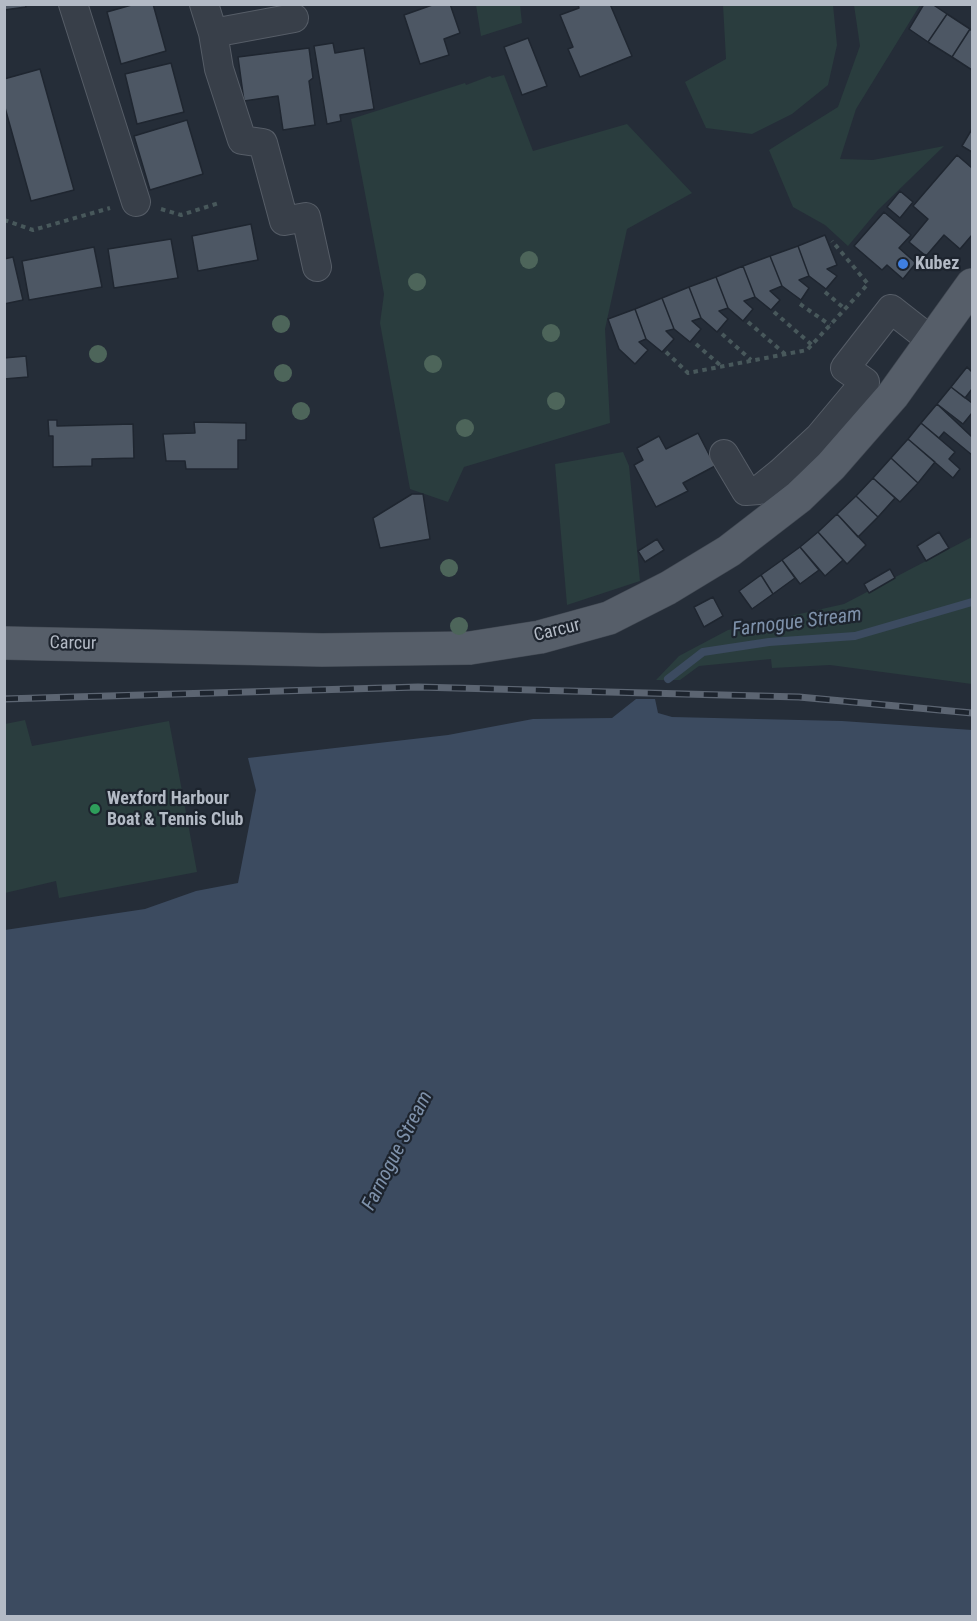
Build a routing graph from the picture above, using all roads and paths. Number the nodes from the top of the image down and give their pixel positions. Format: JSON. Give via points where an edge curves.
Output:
{"nodes":[{"id":1,"x":73,"y":4,"type":"edge"},
{"id":2,"x":204,"y":4,"type":"edge"},
{"id":3,"x":294,"y":18,"type":"dead end"},
{"id":4,"x":213,"y":33,"type":"junction"},
{"id":5,"x":135,"y":201,"type":"dead end"},
{"id":6,"x":832,"y":242,"type":"dead end"},
{"id":7,"x":317,"y":267,"type":"dead end"},
{"id":8,"x":972,"y":285,"type":"edge"},
{"id":9,"x":825,"y":292,"type":"dead end"},
{"id":10,"x":800,"y":304,"type":"dead end"},
{"id":11,"x":845,"y":309,"type":"junction"},
{"id":12,"x":774,"y":312,"type":"dead end"},
{"id":13,"x":748,"y":322,"type":"dead end"},
{"id":14,"x":830,"y":325,"type":"junction"},
{"id":15,"x":722,"y":334,"type":"dead end"},
{"id":16,"x":933,"y":342,"type":"junction"},
{"id":17,"x":696,"y":344,"type":"dead end"},
{"id":18,"x":812,"y":345,"type":"junction"},
{"id":19,"x":666,"y":352,"type":"dead end"},
{"id":20,"x":785,"y":354,"type":"junction"},
{"id":21,"x":752,"y":361,"type":"junction"},
{"id":22,"x":722,"y":366,"type":"junction"},
{"id":23,"x":724,"y":454,"type":"dead end"},
{"id":24,"x":4,"y":643,"type":"edge"}],
"edges":[{"from":1,"to":5,"type":"lane"},
{"from":2,"to":4,"type":"lane"},
{"from":3,"to":4,"type":"lane"},
{"from":4,"to":7,"type":"lane","via":[[219,69],[242,140],[263,143],[284,221],[306,217]]},
{"from":6,"to":11,"type":"path","via":[[868,284]]},
{"from":8,"to":16,"type":"main road","name":"Carcur"},
{"from":9,"to":11,"type":"path"},
{"from":10,"to":14,"type":"path"},
{"from":11,"to":14,"type":"path"},
{"from":12,"to":18,"type":"path"},
{"from":13,"to":20,"type":"path"},
{"from":14,"to":18,"type":"path"},
{"from":15,"to":21,"type":"path"},
{"from":16,"to":23,"type":"lane","via":[[891,309],[845,368],[865,382],[819,437],[780,473],[759,490],[746,490]]},
{"from":16,"to":24,"type":"main road","name":"Carcur","via":[[861,434],[799,497],[729,551],[609,618],[540,637],[470,648],[322,650]]},
{"from":17,"to":22,"type":"path"},
{"from":18,"to":20,"type":"path","via":[[807,350]]},
{"from":19,"to":22,"type":"path","via":[[688,373]]},
{"from":20,"to":21,"type":"path"},
{"from":21,"to":22,"type":"path"}]}
